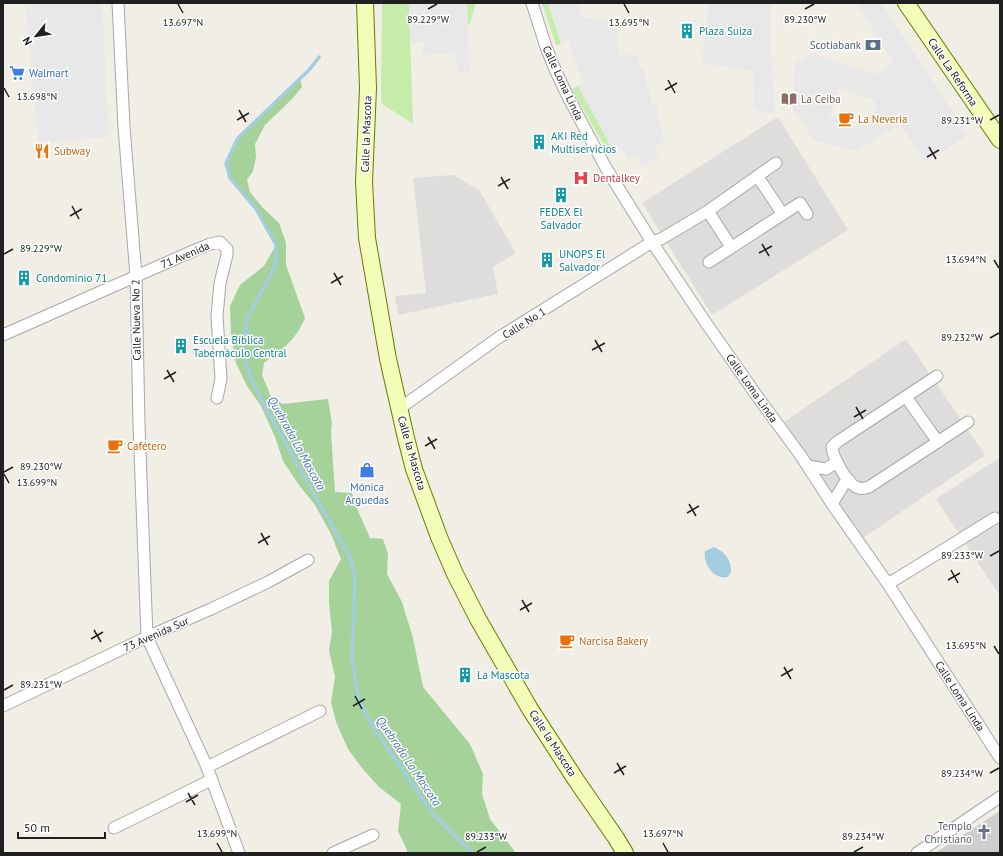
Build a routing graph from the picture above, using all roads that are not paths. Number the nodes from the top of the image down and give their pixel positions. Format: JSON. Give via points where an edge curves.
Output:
{"nodes":[{"id":1,"x":118,"y":3,"type":"edge"},
{"id":2,"x":365,"y":3,"type":"edge"},
{"id":3,"x":532,"y":3,"type":"edge"},
{"id":4,"x":906,"y":3,"type":"edge"},
{"id":5,"x":1000,"y":140,"type":"edge"},
{"id":6,"x":776,"y":163,"type":"dead end"},
{"id":7,"x":758,"y":177,"type":"junction"},
{"id":8,"x":708,"y":210,"type":"junction"},
{"id":9,"x":782,"y":213,"type":"junction"},
{"id":10,"x":807,"y":214,"type":"dead end"},
{"id":11,"x":652,"y":242,"type":"junction"},
{"id":12,"x":731,"y":247,"type":"junction"},
{"id":13,"x":709,"y":262,"type":"dead end"},
{"id":14,"x":136,"y":276,"type":"junction"},
{"id":15,"x":3,"y":335,"type":"edge"},
{"id":16,"x":937,"y":376,"type":"dead end"},
{"id":17,"x":906,"y":397,"type":"junction"},
{"id":18,"x":217,"y":398,"type":"dead end"},
{"id":19,"x":399,"y":409,"type":"junction"},
{"id":20,"x":968,"y":422,"type":"dead end"},
{"id":21,"x":938,"y":442,"type":"junction"},
{"id":22,"x":837,"y":462,"type":"junction"},
{"id":23,"x":808,"y":466,"type":"junction"},
{"id":24,"x":849,"y":480,"type":"junction"},
{"id":25,"x":832,"y":504,"type":"junction"},
{"id":26,"x":995,"y":518,"type":"dead end"},
{"id":27,"x":308,"y":560,"type":"dead end"},
{"id":28,"x":888,"y":584,"type":"junction"},
{"id":29,"x":147,"y":637,"type":"junction"},
{"id":30,"x":3,"y":706,"type":"edge"},
{"id":31,"x":320,"y":711,"type":"dead end"},
{"id":32,"x":1000,"y":758,"type":"edge"},
{"id":33,"x":206,"y":767,"type":"junction"},
{"id":34,"x":211,"y":780,"type":"junction"},
{"id":35,"x":1000,"y":797,"type":"edge"},
{"id":36,"x":114,"y":828,"type":"dead end"},
{"id":37,"x":373,"y":835,"type":"dead end"},
{"id":38,"x":239,"y":853,"type":"edge"},
{"id":39,"x":333,"y":853,"type":"edge"},
{"id":40,"x":625,"y":853,"type":"edge"},
{"id":41,"x":917,"y":853,"type":"edge"}],
"edges":[{"from":1,"to":14,"type":"street","name":"Calle Nueva No 2","via":[[124,127]]},
{"from":2,"to":19,"type":"main road","name":"Calle la Mascota","via":[[368,88],[364,182],[367,238]]},
{"from":3,"to":11,"type":"street","name":"Calle Loma Linda","via":[[546,47],[566,93],[606,168]]},
{"from":4,"to":5,"type":"main road","name":"Calle La Reforma"},
{"from":6,"to":7,"type":"street","name":"Calle No 1"},
{"from":7,"to":8,"type":"street","name":"Calle No 1"},
{"from":7,"to":9,"type":"street"},
{"from":8,"to":11,"type":"street","name":"Calle No 1"},
{"from":8,"to":12,"type":"street"},
{"from":9,"to":10,"type":"street","via":[[800,203]]},
{"from":9,"to":12,"type":"street"},
{"from":11,"to":19,"type":"street","name":"Calle No 1","via":[[498,338]]},
{"from":11,"to":23,"type":"street","name":"Calle Loma Linda"},
{"from":12,"to":13,"type":"street"},
{"from":14,"to":15,"type":"street","name":"71 Avenida"},
{"from":14,"to":18,"type":"street","name":"71 Avenida","via":[[210,244],[220,242],[227,249],[217,316],[221,379]]},
{"from":14,"to":29,"type":"street","name":"Calle Nueva No 2"},
{"from":16,"to":17,"type":"street"},
{"from":17,"to":21,"type":"street"},
{"from":17,"to":22,"type":"street","via":[[837,442],[832,447]]},
{"from":19,"to":40,"type":"main road","name":"Calle la Mascota","via":[[414,469],[439,536],[467,598],[530,709]]},
{"from":20,"to":21,"type":"street"},
{"from":21,"to":24,"type":"street","via":[[868,487],[860,489]]},
{"from":22,"to":23,"type":"street","via":[[826,469]]},
{"from":22,"to":24,"type":"street"},
{"from":23,"to":25,"type":"street","name":"Calle Loma Linda"},
{"from":24,"to":25,"type":"street"},
{"from":25,"to":28,"type":"street","name":"Calle Loma Linda"},
{"from":26,"to":28,"type":"street"},
{"from":27,"to":29,"type":"street","name":"73 Avenida Sur","via":[[268,582]]},
{"from":28,"to":32,"type":"street","name":"Calle Loma Linda"},
{"from":29,"to":30,"type":"street","name":"73 Avenida Sur"},
{"from":29,"to":33,"type":"street"},
{"from":31,"to":33,"type":"street"},
{"from":33,"to":34,"type":"street"},
{"from":34,"to":36,"type":"street"},
{"from":34,"to":38,"type":"street"},
{"from":35,"to":41,"type":"street"},
{"from":37,"to":39,"type":"street"}]}
